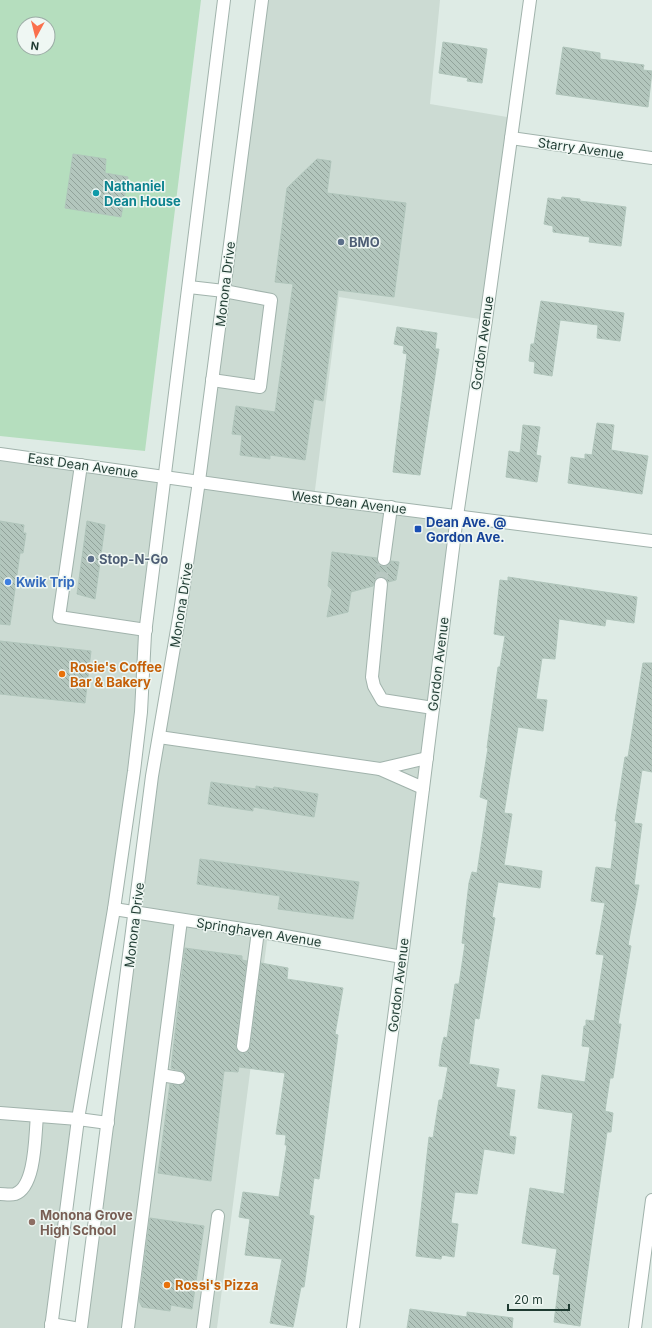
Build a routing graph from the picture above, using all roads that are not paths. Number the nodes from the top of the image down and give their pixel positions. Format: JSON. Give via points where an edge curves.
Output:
{"nodes":[{"id":1,"x":224,"y":0,"type":"edge"},
{"id":2,"x":262,"y":0,"type":"edge"},
{"id":3,"x":530,"y":0,"type":"edge"},
{"id":4,"x":511,"y":138,"type":"junction"},
{"id":5,"x":652,"y":158,"type":"edge"},
{"id":6,"x":189,"y":287,"type":"junction"},
{"id":7,"x":224,"y":291,"type":"junction"},
{"id":8,"x":212,"y":380,"type":"junction"},
{"id":9,"x":0,"y":454,"type":"edge"},
{"id":10,"x":81,"y":465,"type":"junction"},
{"id":11,"x":165,"y":477,"type":"junction"},
{"id":12,"x":200,"y":482,"type":"junction"},
{"id":13,"x":391,"y":507,"type":"junction"},
{"id":14,"x":457,"y":516,"type":"junction"},
{"id":15,"x":652,"y":542,"type":"edge"},
{"id":16,"x":384,"y":559,"type":"tunnel mouth"},
{"id":17,"x":381,"y":584,"type":"tunnel mouth"},
{"id":18,"x":146,"y":630,"type":"junction"},
{"id":19,"x":433,"y":708,"type":"junction"},
{"id":20,"x":159,"y":737,"type":"junction"},
{"id":21,"x":427,"y":758,"type":"junction"},
{"id":22,"x":380,"y":769,"type":"junction"},
{"id":23,"x":423,"y":788,"type":"junction"},
{"id":24,"x":114,"y":909,"type":"junction"},
{"id":25,"x":136,"y":913,"type":"junction"},
{"id":26,"x":181,"y":920,"type":"junction"},
{"id":27,"x":258,"y":931,"type":"junction"},
{"id":28,"x":402,"y":957,"type":"junction"},
{"id":29,"x":243,"y":1046,"type":"dead end"},
{"id":30,"x":161,"y":1075,"type":"junction"},
{"id":31,"x":179,"y":1078,"type":"dead end"},
{"id":32,"x":0,"y":1113,"type":"edge"},
{"id":33,"x":37,"y":1116,"type":"junction"},
{"id":34,"x":78,"y":1119,"type":"junction"},
{"id":35,"x":108,"y":1123,"type":"junction"},
{"id":36,"x":0,"y":1194,"type":"edge"},
{"id":37,"x":652,"y":1200,"type":"edge"},
{"id":38,"x":218,"y":1216,"type":"dead end"},
{"id":39,"x":51,"y":1326,"type":"edge"},
{"id":40,"x":74,"y":1328,"type":"edge"},
{"id":41,"x":80,"y":1328,"type":"edge"},
{"id":42,"x":128,"y":1328,"type":"edge"},
{"id":43,"x":203,"y":1328,"type":"edge"},
{"id":44,"x":353,"y":1328,"type":"edge"},
{"id":45,"x":635,"y":1328,"type":"edge"}],
"edges":[{"from":1,"to":6,"type":"street","name":"Monona Drive"},
{"from":2,"to":7,"type":"street","name":"Monona Drive"},
{"from":3,"to":4,"type":"street","name":"Gordon Avenue"},
{"from":4,"to":5,"type":"street","name":"Starry Avenue"},
{"from":4,"to":14,"type":"street","name":"Gordon Avenue"},
{"from":6,"to":7,"type":"street"},
{"from":6,"to":11,"type":"street","name":"Monona Drive"},
{"from":7,"to":8,"type":"street","name":"Monona Drive"},
{"from":7,"to":8,"type":"street","via":[[270,300],[260,387]]},
{"from":8,"to":12,"type":"street","name":"Monona Drive"},
{"from":9,"to":10,"type":"street","name":"East Dean Avenue"},
{"from":10,"to":11,"type":"street","name":"East Dean Avenue"},
{"from":10,"to":18,"type":"street","via":[[58,617]]},
{"from":11,"to":12,"type":"street","name":"West Dean Avenue"},
{"from":11,"to":18,"type":"street","name":"Monona Drive"},
{"from":12,"to":13,"type":"street","name":"West Dean Avenue"},
{"from":12,"to":20,"type":"street","name":"Monona Drive"},
{"from":13,"to":14,"type":"street","name":"West Dean Avenue"},
{"from":13,"to":16,"type":"street"},
{"from":14,"to":15,"type":"street","name":"West Dean Avenue"},
{"from":14,"to":19,"type":"street","name":"Gordon Avenue"},
{"from":17,"to":19,"type":"street","via":[[372,677],[377,693],[382,700],[390,703]]},
{"from":18,"to":24,"type":"street","name":"Monona Drive","via":[[141,712]]},
{"from":19,"to":21,"type":"street","name":"Gordon Avenue"},
{"from":20,"to":22,"type":"street"},
{"from":20,"to":25,"type":"street","name":"Monona Drive"},
{"from":21,"to":22,"type":"street"},
{"from":21,"to":23,"type":"street","name":"Gordon Avenue"},
{"from":22,"to":23,"type":"street"},
{"from":23,"to":28,"type":"street","name":"Gordon Avenue"},
{"from":24,"to":25,"type":"street","name":"Springhaven Avenue"},
{"from":24,"to":34,"type":"street","name":"Monona Drive"},
{"from":25,"to":26,"type":"street","name":"Springhaven Avenue"},
{"from":25,"to":35,"type":"street","name":"Monona Drive"},
{"from":26,"to":27,"type":"street","name":"Springhaven Avenue"},
{"from":26,"to":30,"type":"street"},
{"from":27,"to":28,"type":"street","name":"Springhaven Avenue"},
{"from":27,"to":29,"type":"street"},
{"from":28,"to":44,"type":"street","name":"Gordon Avenue"},
{"from":30,"to":31,"type":"street"},
{"from":30,"to":42,"type":"street"},
{"from":32,"to":33,"type":"street"},
{"from":33,"to":34,"type":"street"},
{"from":33,"to":36,"type":"street","via":[[29,1180],[15,1194]]},
{"from":34,"to":35,"type":"street"},
{"from":34,"to":39,"type":"street","name":"Monona Drive"},
{"from":35,"to":41,"type":"street","name":"Monona Drive"},
{"from":37,"to":45,"type":"street"},
{"from":38,"to":43,"type":"street"},
{"from":39,"to":40,"type":"street"}]}
